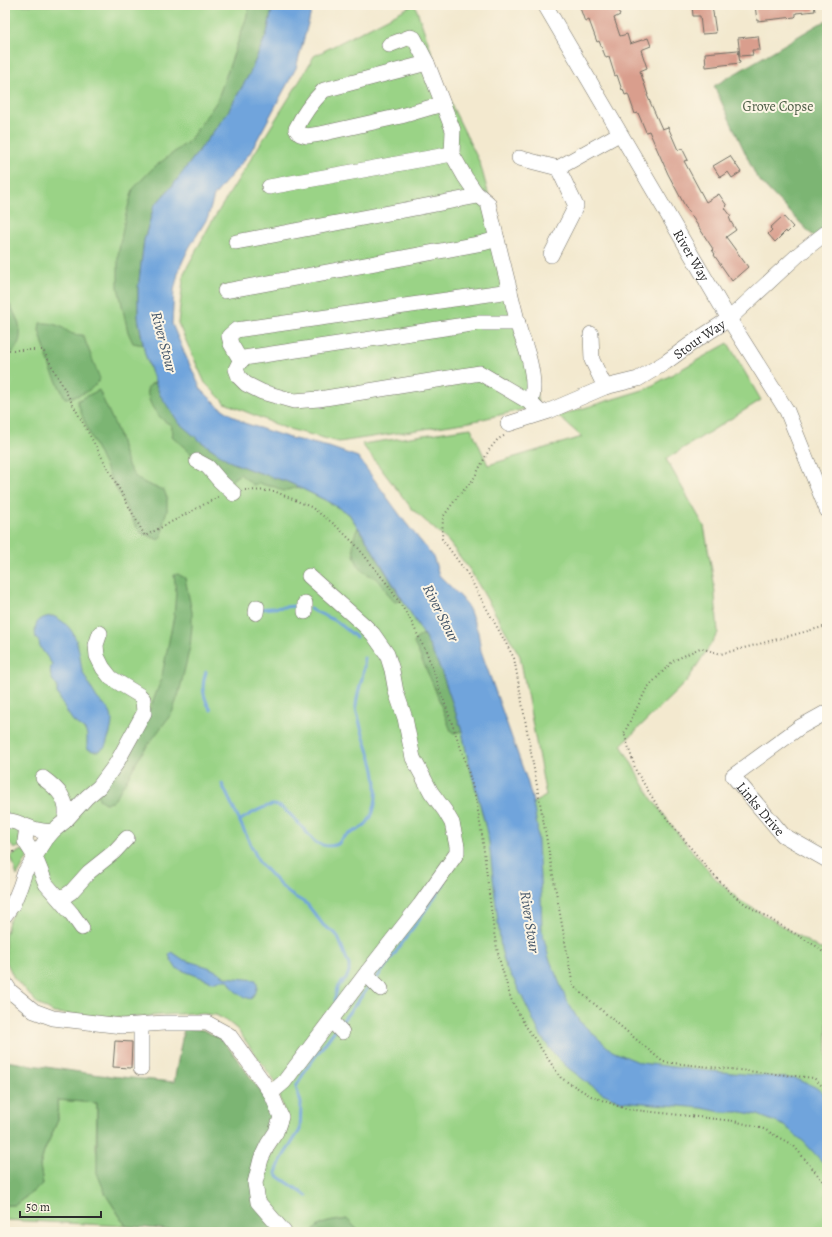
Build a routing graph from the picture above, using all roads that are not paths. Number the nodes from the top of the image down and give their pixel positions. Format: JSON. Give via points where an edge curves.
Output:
{"nodes":[{"id":1,"x":545,"y":5,"type":"edge"},
{"id":2,"x":389,"y":45,"type":"dead end"},
{"id":3,"x":427,"y":63,"type":"junction"},
{"id":4,"x":442,"y":104,"type":"junction"},
{"id":5,"x":620,"y":134,"type":"junction"},
{"id":6,"x":452,"y":154,"type":"junction"},
{"id":7,"x":519,"y":158,"type":"dead end"},
{"id":8,"x":558,"y":168,"type":"junction"},
{"id":9,"x":269,"y":187,"type":"dead end"},
{"id":10,"x":478,"y":196,"type":"junction"},
{"id":11,"x":827,"y":232,"type":"edge"},
{"id":12,"x":497,"y":239,"type":"junction"},
{"id":13,"x":236,"y":242,"type":"dead end"},
{"id":14,"x":551,"y":255,"type":"dead end"},
{"id":15,"x":225,"y":291,"type":"dead end"},
{"id":16,"x":510,"y":291,"type":"junction"},
{"id":17,"x":729,"y":319,"type":"junction"},
{"id":18,"x":518,"y":323,"type":"junction"},
{"id":19,"x":591,"y":334,"type":"dead end"},
{"id":20,"x":241,"y":361,"type":"junction"},
{"id":21,"x":605,"y":388,"type":"junction"},
{"id":22,"x":541,"y":409,"type":"junction"},
{"id":23,"x":508,"y":424,"type":"road end"},
{"id":24,"x":197,"y":460,"type":"dead end"},
{"id":25,"x":234,"y":494,"type":"dead end"},
{"id":26,"x":827,"y":510,"type":"edge"},
{"id":27,"x":309,"y":576,"type":"dead end"},
{"id":28,"x":100,"y":633,"type":"dead end"},
{"id":29,"x":827,"y":712,"type":"edge"},
{"id":30,"x":42,"y":778,"type":"dead end"},
{"id":31,"x":5,"y":820,"type":"edge"},
{"id":32,"x":65,"y":821,"type":"junction"},
{"id":33,"x":27,"y":827,"type":"junction"},
{"id":34,"x":53,"y":831,"type":"junction"},
{"id":35,"x":127,"y":838,"type":"dead end"},
{"id":36,"x":35,"y":857,"type":"junction"},
{"id":37,"x":827,"y":860,"type":"edge"},
{"id":38,"x":58,"y":897,"type":"junction"},
{"id":39,"x":5,"y":915,"type":"edge"},
{"id":40,"x":82,"y":928,"type":"dead end"},
{"id":41,"x":368,"y":971,"type":"junction"},
{"id":42,"x":5,"y":983,"type":"edge"},
{"id":43,"x":381,"y":990,"type":"dead end"},
{"id":44,"x":331,"y":1020,"type":"junction"},
{"id":45,"x":142,"y":1025,"type":"junction"},
{"id":46,"x":342,"y":1032,"type":"dead end"},
{"id":47,"x":141,"y":1068,"type":"dead end"},
{"id":48,"x":271,"y":1093,"type":"junction"},
{"id":49,"x":284,"y":1232,"type":"edge"}],
"edges":[{"from":1,"to":5,"type":"street","name":"River Way"},
{"from":2,"to":3,"type":"street","via":[[410,37],[414,38]]},
{"from":3,"to":4,"type":"street"},
{"from":3,"to":4,"type":"street","via":[[324,90],[305,112],[296,129],[300,134],[307,136],[320,134]]},
{"from":4,"to":6,"type":"street","via":[[453,130]]},
{"from":5,"to":8,"type":"street"},
{"from":5,"to":17,"type":"street","name":"River Way"},
{"from":6,"to":9,"type":"street"},
{"from":6,"to":10,"type":"street"},
{"from":7,"to":8,"type":"street"},
{"from":8,"to":14,"type":"street","via":[[576,206]]},
{"from":10,"to":12,"type":"street","via":[[488,203]]},
{"from":10,"to":13,"type":"street"},
{"from":11,"to":17,"type":"street","name":"Stour Way","via":[[799,254]]},
{"from":12,"to":15,"type":"street"},
{"from":12,"to":16,"type":"street"},
{"from":16,"to":18,"type":"street"},
{"from":16,"to":20,"type":"street","via":[[236,330],[229,336]]},
{"from":17,"to":21,"type":"street","name":"Stour Way","via":[[638,379]]},
{"from":17,"to":26,"type":"street","name":"River Way","via":[[787,411]]},
{"from":18,"to":20,"type":"street","via":[[478,323],[244,358]]},
{"from":18,"to":22,"type":"street","via":[[528,351],[533,395]]},
{"from":19,"to":21,"type":"street","via":[[592,360]]},
{"from":20,"to":22,"type":"street","via":[[236,369],[246,384],[262,392],[294,401],[480,373]]},
{"from":21,"to":22,"type":"street","name":"Stour Way"},
{"from":22,"to":23,"type":"street","name":"Stour Way"},
{"from":24,"to":25,"type":"street","via":[[208,467]]},
{"from":27,"to":41,"type":"street","via":[[373,634],[386,654],[405,718],[413,758],[431,792],[452,823],[457,846],[457,853],[446,869]]},
{"from":28,"to":32,"type":"street","via":[[96,646],[97,656],[103,668],[111,678],[143,699],[144,713],[116,764],[99,787]]},
{"from":29,"to":37,"type":"street","name":"Links Drive","via":[[800,726],[733,776],[783,835]]},
{"from":30,"to":32,"type":"street","via":[[61,795],[67,813]]},
{"from":31,"to":33,"type":"street"},
{"from":32,"to":34,"type":"street"},
{"from":33,"to":34,"type":"street","via":[[46,832]]},
{"from":33,"to":36,"type":"street","via":[[25,841]]},
{"from":34,"to":36,"type":"street"},
{"from":35,"to":38,"type":"street","via":[[71,892]]},
{"from":36,"to":38,"type":"street","via":[[46,884]]},
{"from":36,"to":39,"type":"street","via":[[30,862]]},
{"from":38,"to":40,"type":"street"},
{"from":41,"to":43,"type":"street","via":[[370,978]]},
{"from":41,"to":44,"type":"street"},
{"from":42,"to":45,"type":"street","via":[[10,991],[34,1011],[53,1018],[122,1026]]},
{"from":44,"to":46,"type":"street"},
{"from":44,"to":48,"type":"street","via":[[284,1082]]},
{"from":45,"to":47,"type":"street"},
{"from":45,"to":48,"type":"street","via":[[207,1023],[230,1034]]},
{"from":48,"to":49,"type":"street","via":[[281,1117],[261,1159],[255,1183],[258,1202]]}]}
